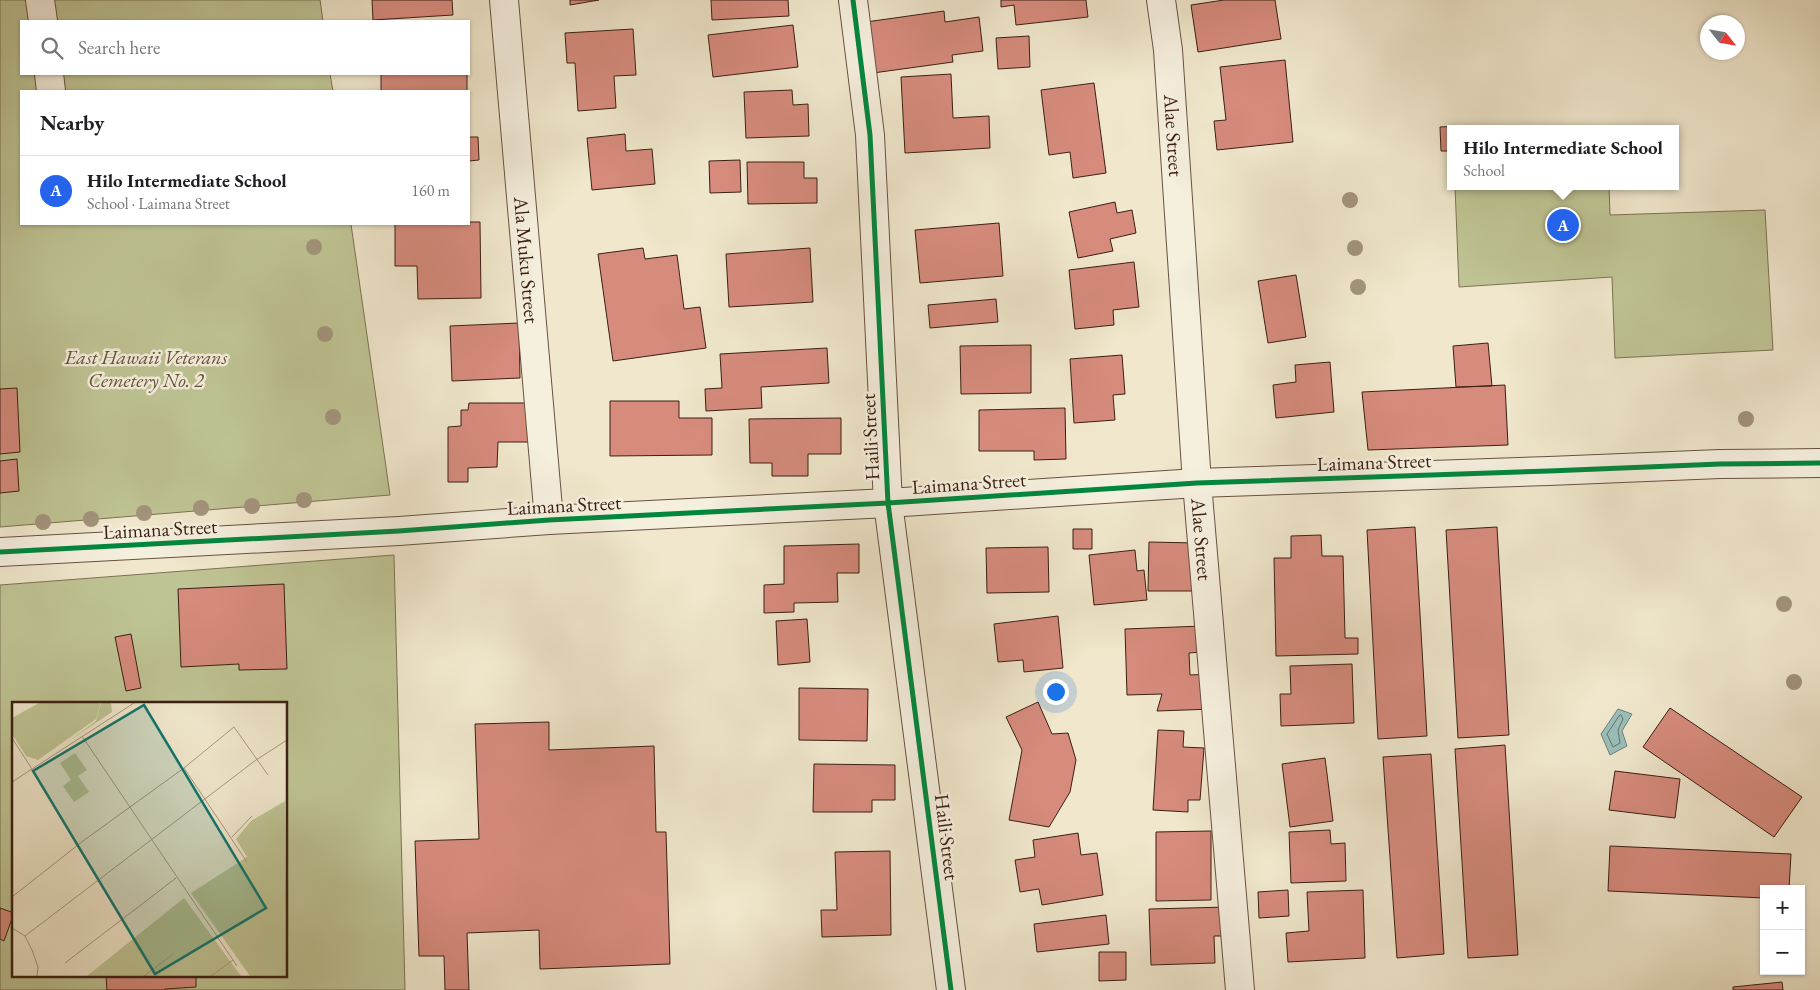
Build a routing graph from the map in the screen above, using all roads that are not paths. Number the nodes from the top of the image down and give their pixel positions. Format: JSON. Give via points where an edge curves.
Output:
{"nodes":[{"id":1,"x":40,"y":0,"type":"edge"},
{"id":2,"x":504,"y":0,"type":"edge"},
{"id":3,"x":853,"y":0,"type":"edge"},
{"id":4,"x":1161,"y":0,"type":"edge"},
{"id":5,"x":43,"y":20,"type":"edge"},
{"id":6,"x":49,"y":75,"type":"edge"},
{"id":7,"x":51,"y":90,"type":"edge"},
{"id":8,"x":1820,"y":463,"type":"edge"},
{"id":9,"x":1197,"y":483,"type":"junction"},
{"id":10,"x":888,"y":503,"type":"junction"},
{"id":11,"x":549,"y":520,"type":"junction"},
{"id":12,"x":0,"y":552,"type":"edge"},
{"id":13,"x":951,"y":990,"type":"edge"},
{"id":14,"x":1240,"y":990,"type":"edge"}],
"edges":[{"from":1,"to":5,"type":"street"},
{"from":2,"to":11,"type":"street","name":"Ala Muku Street"},
{"from":3,"to":10,"type":"street","name":"Haili Street","via":[[870,135]]},
{"from":4,"to":9,"type":"street","name":"Alae Street","via":[[1169,60]]},
{"from":6,"to":7,"type":"street"},
{"from":8,"to":9,"type":"street","name":"Laimana Street"},
{"from":9,"to":10,"type":"street","name":"Laimana Street"},
{"from":9,"to":14,"type":"street","name":"Alae Street"},
{"from":10,"to":11,"type":"street","name":"Laimana Street"},
{"from":10,"to":13,"type":"street","name":"Haili Street"},
{"from":11,"to":12,"type":"street","name":"Laimana Street"}]}
